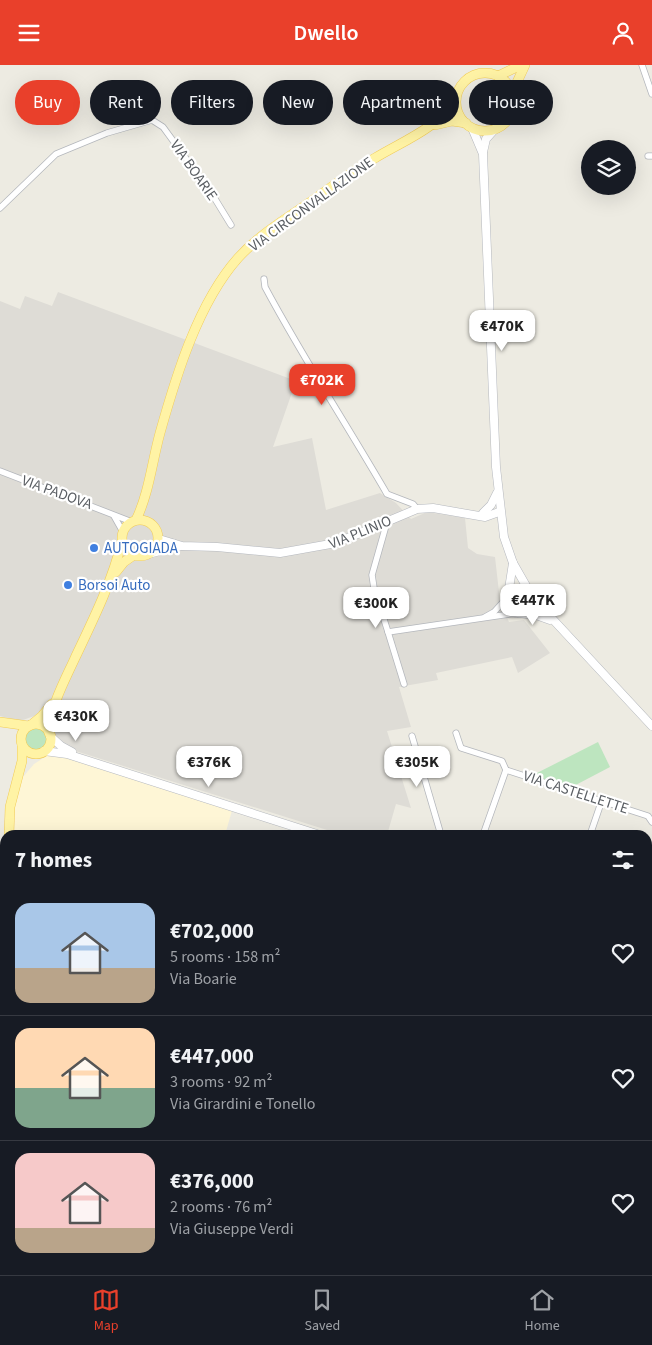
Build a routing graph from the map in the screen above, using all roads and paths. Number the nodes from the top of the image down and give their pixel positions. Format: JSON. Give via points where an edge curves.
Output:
{"nodes":[{"id":1,"x":477,"y":65,"type":"edge"},
{"id":2,"x":484,"y":65,"type":"edge"},
{"id":3,"x":523,"y":65,"type":"edge"},
{"id":4,"x":642,"y":65,"type":"edge"},
{"id":5,"x":495,"y":75,"type":"junction"},
{"id":6,"x":471,"y":77,"type":"junction"},
{"id":7,"x":504,"y":80,"type":"edge"},
{"id":8,"x":517,"y":80,"type":"edge"},
{"id":9,"x":459,"y":90,"type":"edge"},
{"id":10,"x":652,"y":93,"type":"edge"},
{"id":11,"x":459,"y":113,"type":"edge"},
{"id":12,"x":431,"y":125,"type":"edge"},
{"id":13,"x":500,"y":125,"type":"edge"},
{"id":14,"x":469,"y":126,"type":"junction"},
{"id":15,"x":426,"y":129,"type":"junction"},
{"id":16,"x":495,"y":129,"type":"junction"},
{"id":17,"x":483,"y":153,"type":"junction"},
{"id":18,"x":0,"y":208,"type":"edge"},
{"id":19,"x":231,"y":225,"type":"dead end"},
{"id":20,"x":264,"y":279,"type":"dead end"},
{"id":21,"x":0,"y":471,"type":"edge"},
{"id":22,"x":498,"y":491,"type":"junction"},
{"id":23,"x":146,"y":494,"type":"junction"},
{"id":24,"x":417,"y":509,"type":"junction"},
{"id":25,"x":499,"y":512,"type":"junction"},
{"id":26,"x":113,"y":515,"type":"junction"},
{"id":27,"x":482,"y":515,"type":"junction"},
{"id":28,"x":134,"y":521,"type":"junction"},
{"id":29,"x":387,"y":522,"type":"junction"},
{"id":30,"x":151,"y":523,"type":"junction"},
{"id":31,"x":502,"y":530,"type":"junction"},
{"id":32,"x":123,"y":537,"type":"junction"},
{"id":33,"x":158,"y":539,"type":"junction"},
{"id":34,"x":182,"y":546,"type":"junction"},
{"id":35,"x":148,"y":554,"type":"junction"},
{"id":36,"x":134,"y":555,"type":"junction"},
{"id":37,"x":513,"y":563,"type":"junction"},
{"id":38,"x":112,"y":578,"type":"junction"},
{"id":39,"x":506,"y":598,"type":"junction"},
{"id":40,"x":517,"y":613,"type":"junction"},
{"id":41,"x":481,"y":619,"type":"junction"},
{"id":42,"x":554,"y":622,"type":"junction"},
{"id":43,"x":388,"y":632,"type":"junction"},
{"id":44,"x":404,"y":684,"type":"dead end"},
{"id":45,"x":59,"y":693,"type":"junction"},
{"id":46,"x":648,"y":720,"type":"edge"},
{"id":47,"x":0,"y":722,"type":"edge"},
{"id":48,"x":30,"y":725,"type":"junction"},
{"id":49,"x":652,"y":727,"type":"edge"},
{"id":50,"x":456,"y":733,"type":"dead end"},
{"id":51,"x":50,"y":735,"type":"junction"},
{"id":52,"x":412,"y":736,"type":"dead end"},
{"id":53,"x":22,"y":743,"type":"junction"},
{"id":54,"x":41,"y":752,"type":"junction"},
{"id":55,"x":92,"y":762,"type":"junction"},
{"id":56,"x":506,"y":769,"type":"junction"},
{"id":57,"x":19,"y":773,"type":"junction"},
{"id":58,"x":602,"y":801,"type":"junction"},
{"id":59,"x":652,"y":822,"type":"edge"},
{"id":60,"x":9,"y":830,"type":"edge"},
{"id":61,"x":304,"y":830,"type":"edge"},
{"id":62,"x":440,"y":830,"type":"edge"},
{"id":63,"x":485,"y":830,"type":"edge"},
{"id":64,"x":592,"y":830,"type":"edge"}],
"edges":[{"from":1,"to":6,"type":"main road"},
{"from":2,"to":5,"type":"main road"},
{"from":3,"to":5,"type":"main road"},
{"from":3,"to":8,"type":"main road"},
{"from":4,"to":10,"type":"street"},
{"from":5,"to":6,"type":"main road","via":[[485,73]]},
{"from":5,"to":7,"type":"main road"},
{"from":6,"to":9,"type":"main road"},
{"from":11,"to":14,"type":"main road"},
{"from":12,"to":15,"type":"main road","name":"VIA CIRCONVALLAZIONE"},
{"from":13,"to":16,"type":"main road"},
{"from":14,"to":15,"type":"main road","name":"VIA CIRCONVALLAZIONE","via":[[446,122]]},
{"from":14,"to":16,"type":"main road","via":[[479,130]]},
{"from":14,"to":17,"type":"main road"},
{"from":15,"to":23,"type":"main road","name":"VIA CIRCONVALLAZIONE","via":[[354,171],[277,224],[247,249],[225,274],[208,300],[193,334],[160,433]]},
{"from":16,"to":17,"type":"main road","via":[[486,139]]},
{"from":17,"to":22,"type":"main road"},
{"from":18,"to":19,"type":"street","name":"VIA BOARIE","via":[[56,154],[107,133],[152,120],[163,127]]},
{"from":20,"to":24,"type":"street","via":[[301,353],[387,494],[413,504]]},
{"from":21,"to":26,"type":"street","name":"VIA PADOVA"},
{"from":22,"to":25,"type":"main road"},
{"from":22,"to":27,"type":"main road"},
{"from":23,"to":28,"type":"main road","name":"VIA CIRCONVALLAZIONE"},
{"from":23,"to":30,"type":"main road","name":"VIA CIRCONVALLAZIONE"},
{"from":24,"to":27,"type":"main road","name":"VIA PLINIO"},
{"from":24,"to":29,"type":"main road","name":"VIA PLINIO"},
{"from":25,"to":27,"type":"main road","name":"VIA PLINIO"},
{"from":25,"to":31,"type":"main road"},
{"from":26,"to":28,"type":"street","name":"VIA PADOVA"},
{"from":26,"to":32,"type":"street"},
{"from":27,"to":31,"type":"main road","via":[[495,521]]},
{"from":28,"to":30,"type":"main road"},
{"from":28,"to":32,"type":"main road"},
{"from":29,"to":34,"type":"main road","name":"VIA PLINIO","via":[[336,543],[294,552],[268,554]]},
{"from":29,"to":43,"type":"street","via":[[372,575]]},
{"from":30,"to":33,"type":"main road"},
{"from":31,"to":37,"type":"main road"},
{"from":32,"to":36,"type":"main road","via":[[128,552]]},
{"from":32,"to":38,"type":"main road"},
{"from":33,"to":34,"type":"main road","name":"VIA PLINIO"},
{"from":33,"to":35,"type":"main road","via":[[156,548]]},
{"from":34,"to":35,"type":"main road","name":"VIA PLINIO"},
{"from":35,"to":36,"type":"main road"},
{"from":36,"to":38,"type":"main road"},
{"from":37,"to":39,"type":"main road"},
{"from":37,"to":42,"type":"main road","via":[[526,588]]},
{"from":38,"to":45,"type":"main road"},
{"from":39,"to":40,"type":"street","via":[[506,609]]},
{"from":39,"to":40,"type":"street","via":[[516,592],[524,597],[524,607]]},
{"from":39,"to":41,"type":"street","via":[[494,612]]},
{"from":40,"to":41,"type":"street"},
{"from":40,"to":42,"type":"main road","via":[[540,615]]},
{"from":41,"to":43,"type":"street"},
{"from":42,"to":46,"type":"main road"},
{"from":43,"to":44,"type":"street"},
{"from":45,"to":48,"type":"main road","via":[[46,712]]},
{"from":45,"to":51,"type":"main road","via":[[50,721]]},
{"from":46,"to":49,"type":"main road"},
{"from":47,"to":48,"type":"main road"},
{"from":47,"to":53,"type":"main road"},
{"from":48,"to":51,"type":"main road","via":[[44,727]]},
{"from":48,"to":53,"type":"main road","via":[[23,732]]},
{"from":50,"to":56,"type":"street","via":[[460,748],[502,761]]},
{"from":51,"to":54,"type":"main road","via":[[49,745]]},
{"from":51,"to":55,"type":"main road","via":[[61,747]]},
{"from":52,"to":62,"type":"street"},
{"from":53,"to":54,"type":"main road","via":[[31,753]]},
{"from":53,"to":57,"type":"main road"},
{"from":54,"to":55,"type":"main road","via":[[63,753]]},
{"from":54,"to":57,"type":"main road"},
{"from":55,"to":61,"type":"main road"},
{"from":56,"to":58,"type":"street","name":"VIA CASTELLETTE"},
{"from":56,"to":63,"type":"street","name":"VIA CASTELLETTE"},
{"from":57,"to":60,"type":"main road","via":[[10,807]]},
{"from":58,"to":59,"type":"street","name":"VIA CASTELLETTE","via":[[648,816]]},
{"from":58,"to":64,"type":"street"}]}
